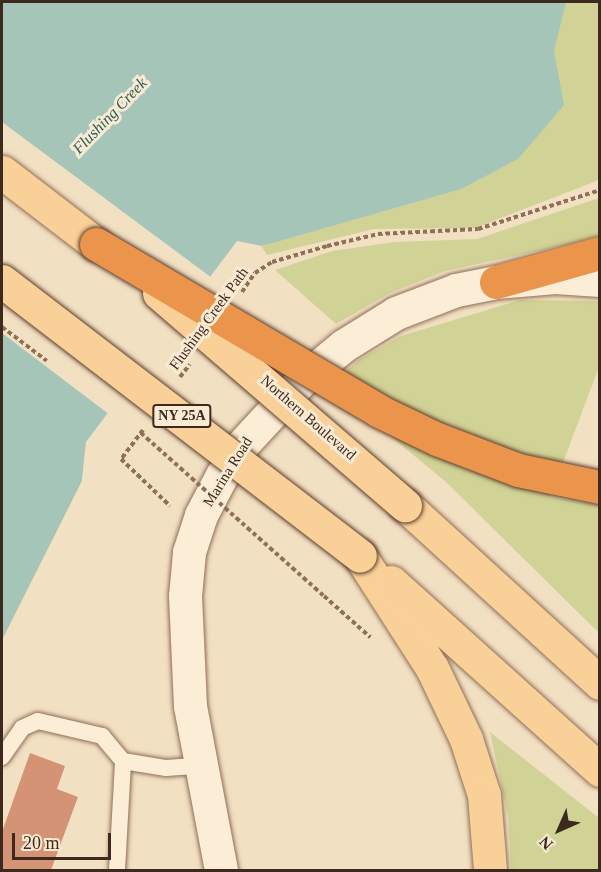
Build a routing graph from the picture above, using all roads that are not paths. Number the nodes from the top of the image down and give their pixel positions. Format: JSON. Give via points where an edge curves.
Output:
{"nodes":[{"id":1,"x":2,"y":172,"type":"edge"},
{"id":2,"x":96,"y":244,"type":"junction"},
{"id":3,"x":600,"y":254,"type":"edge"},
{"id":4,"x":2,"y":280,"type":"edge"},
{"id":5,"x":600,"y":280,"type":"edge"},
{"id":6,"x":496,"y":282,"type":"junction"},
{"id":7,"x":600,"y":488,"type":"edge"},
{"id":8,"x":360,"y":556,"type":"junction"},
{"id":9,"x":600,"y":683,"type":"edge"},
{"id":10,"x":2,"y":757,"type":"edge"},
{"id":11,"x":123,"y":762,"type":"junction"},
{"id":12,"x":198,"y":766,"type":"junction"},
{"id":13,"x":600,"y":770,"type":"edge"},
{"id":14,"x":117,"y":870,"type":"edge"},
{"id":15,"x":221,"y":870,"type":"edge"},
{"id":16,"x":490,"y":870,"type":"edge"}],
"edges":[{"from":1,"to":2,"type":"main road","name":"Northern Boulevard"},
{"from":2,"to":7,"type":"highway","bridge":true,"via":[[379,411],[436,440],[518,470]]},
{"from":2,"to":9,"type":"main road","name":"Northern Boulevard","bridge":true,"via":[[247,365]]},
{"from":3,"to":6,"type":"highway"},
{"from":4,"to":8,"type":"main road","number":"NY 25A","bridge":true},
{"from":5,"to":6,"type":"street","name":"Marina Road","via":[[555,277]]},
{"from":6,"to":12,"type":"street","name":"Marina Road","via":[[415,304],[343,346],[270,412],[222,476],[201,515],[189,552],[185,596]]},
{"from":8,"to":13,"type":"main road","number":"NY 25A"},
{"from":8,"to":16,"type":"main road","via":[[432,668],[466,739],[484,795]]},
{"from":10,"to":11,"type":"lane","via":[[22,728],[38,721],[102,736]]},
{"from":11,"to":12,"type":"lane","via":[[166,768]]},
{"from":11,"to":14,"type":"lane"},
{"from":12,"to":15,"type":"street","name":"Marina Road"}]}
